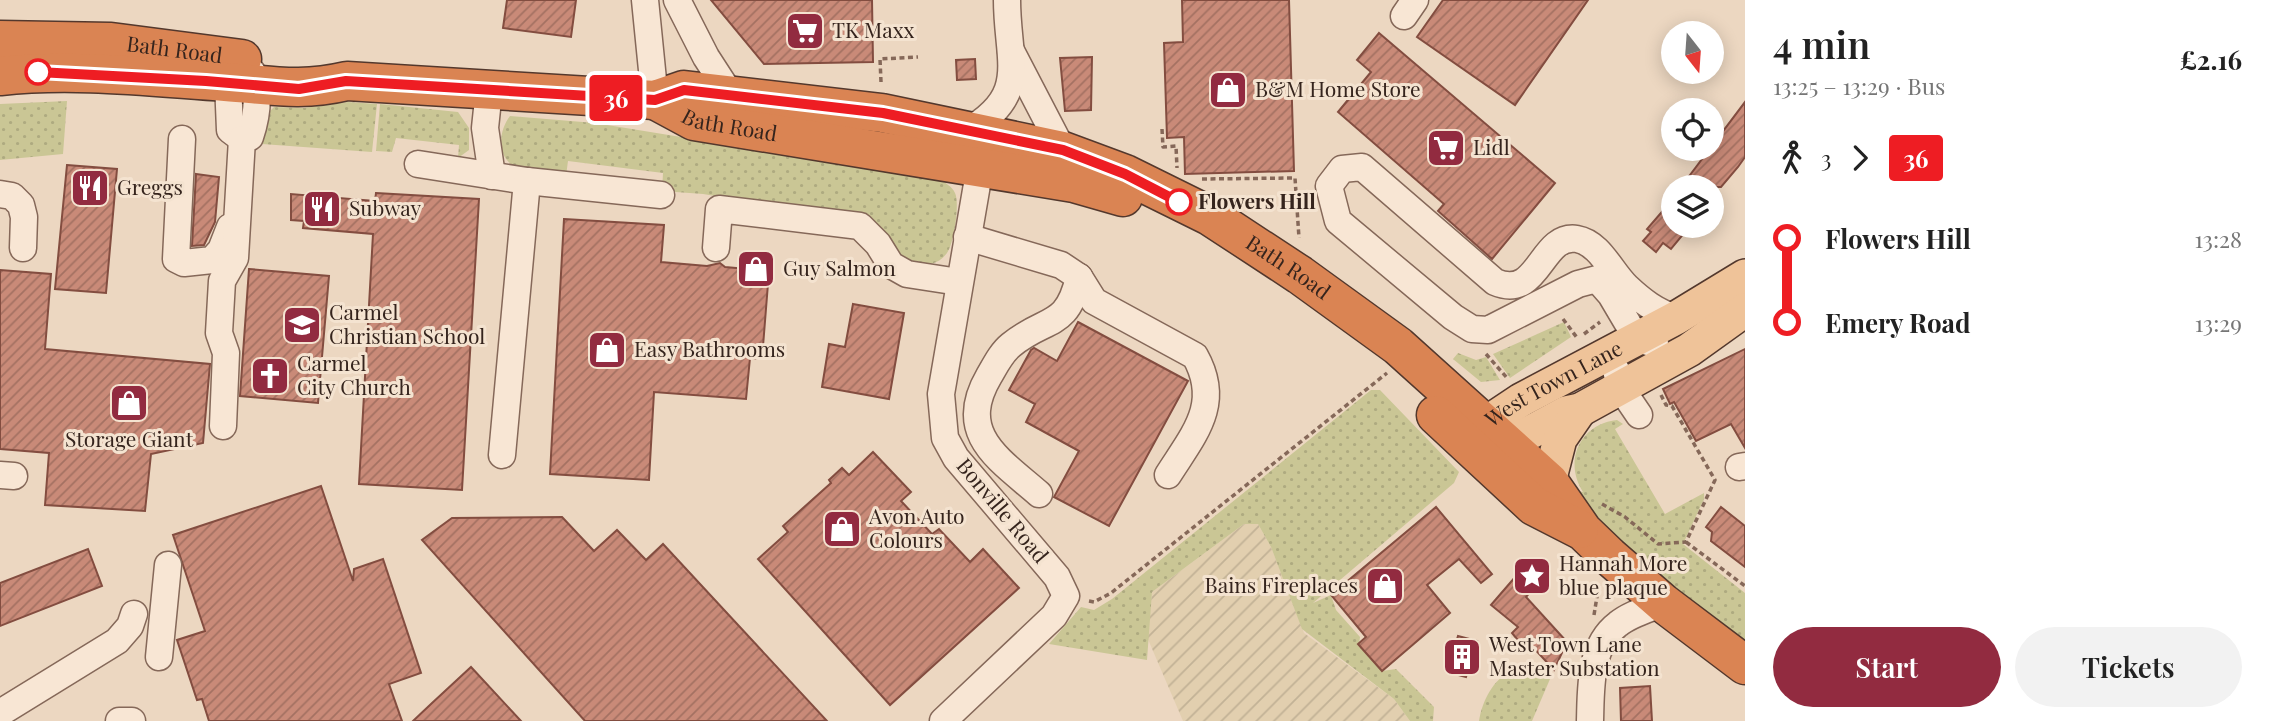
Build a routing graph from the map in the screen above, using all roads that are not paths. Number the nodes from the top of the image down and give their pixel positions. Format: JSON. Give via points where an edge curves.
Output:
{"nodes":[{"id":1,"x":645,"y":0,"type":"edge"},
{"id":2,"x":677,"y":0,"type":"edge"},
{"id":3,"x":1007,"y":0,"type":"edge"},
{"id":4,"x":0,"y":40,"type":"edge"},
{"id":5,"x":1011,"y":51,"type":"junction"},
{"id":6,"x":12,"y":73,"type":"edge"},
{"id":7,"x":244,"y":76,"type":"junction"},
{"id":8,"x":489,"y":90,"type":"junction"},
{"id":9,"x":730,"y":94,"type":"junction"},
{"id":10,"x":655,"y":100,"type":"junction"},
{"id":11,"x":966,"y":132,"type":"junction"},
{"id":12,"x":182,"y":139,"type":"dead end"},
{"id":13,"x":1063,"y":150,"type":"junction"},
{"id":14,"x":418,"y":164,"type":"dead end"},
{"id":15,"x":980,"y":167,"type":"junction"},
{"id":16,"x":492,"y":176,"type":"junction"},
{"id":17,"x":527,"y":181,"type":"junction"},
{"id":18,"x":0,"y":194,"type":"edge"},
{"id":19,"x":661,"y":195,"type":"dead end"},
{"id":20,"x":238,"y":202,"type":"junction"},
{"id":21,"x":967,"y":237,"type":"junction"},
{"id":22,"x":23,"y":248,"type":"dead end"},
{"id":23,"x":716,"y":248,"type":"dead end"},
{"id":24,"x":1745,"y":276,"type":"edge"},
{"id":25,"x":1079,"y":277,"type":"junction"},
{"id":26,"x":959,"y":282,"type":"junction"},
{"id":27,"x":1745,"y":303,"type":"edge"},
{"id":28,"x":1745,"y":310,"type":"edge"},
{"id":29,"x":1676,"y":318,"type":"junction"},
{"id":30,"x":1624,"y":345,"type":"junction"},
{"id":31,"x":1620,"y":387,"type":"junction"},
{"id":32,"x":1580,"y":410,"type":"junction"},
{"id":33,"x":1639,"y":415,"type":"dead end"},
{"id":34,"x":223,"y":426,"type":"dead end"},
{"id":35,"x":1490,"y":440,"type":"junction"},
{"id":36,"x":502,"y":455,"type":"dead end"},
{"id":37,"x":1168,"y":475,"type":"dead end"},
{"id":38,"x":1549,"y":482,"type":"junction"},
{"id":39,"x":1039,"y":494,"type":"dead end"},
{"id":40,"x":1592,"y":517,"type":"junction"},
{"id":41,"x":168,"y":565,"type":"dead end"},
{"id":42,"x":1663,"y":603,"type":"junction"},
{"id":43,"x":134,"y":614,"type":"dead end"},
{"id":44,"x":159,"y":657,"type":"dead end"},
{"id":45,"x":1745,"y":665,"type":"edge"},
{"id":46,"x":0,"y":713,"type":"edge"},
{"id":47,"x":119,"y":721,"type":"edge"},
{"id":48,"x":132,"y":721,"type":"edge"},
{"id":49,"x":943,"y":721,"type":"edge"},
{"id":50,"x":1590,"y":721,"type":"edge"}],
"edges":[{"from":1,"to":10,"type":"street"},
{"from":2,"to":9,"type":"street"},
{"from":3,"to":5,"type":"street"},
{"from":4,"to":7,"type":"highway","name":"Bath Road","via":[[111,42]]},
{"from":5,"to":11,"type":"street","via":[[1007,97]]},
{"from":5,"to":13,"type":"street"},
{"from":6,"to":7,"type":"highway","name":"Bath Road"},
{"from":7,"to":8,"type":"highway","name":"Bath Road","via":[[314,66],[346,81]]},
{"from":7,"to":20,"type":"street","via":[[255,120],[250,137],[242,139]]},
{"from":8,"to":10,"type":"highway","name":"Bath Road"},
{"from":8,"to":16,"type":"street","via":[[485,128]]},
{"from":9,"to":10,"type":"highway","name":"Bath Road","via":[[684,90]]},
{"from":9,"to":11,"type":"highway","name":"Bath Road","via":[[883,113]]},
{"from":10,"to":15,"type":"highway","name":"Bath Road","via":[[694,121]]},
{"from":11,"to":13,"type":"highway","name":"Bath Road"},
{"from":12,"to":20,"type":"street","via":[[176,259],[192,263],[212,260],[221,250]]},
{"from":13,"to":35,"type":"highway","name":"Bath Road","via":[[1125,174],[1210,216],[1300,275],[1398,346]]},
{"from":14,"to":16,"type":"street"},
{"from":15,"to":21,"type":"street","name":"Bonville Road"},
{"from":15,"to":35,"type":"highway","name":"Bath Road","via":[[1074,183],[1142,205],[1176,222],[1289,295],[1388,372]]},
{"from":16,"to":17,"type":"street"},
{"from":17,"to":19,"type":"street"},
{"from":17,"to":36,"type":"street"},
{"from":18,"to":22,"type":"street","via":[[12,196],[20,205]]},
{"from":20,"to":34,"type":"street","via":[[235,258],[222,281],[219,333],[226,353]]},
{"from":21,"to":25,"type":"street","via":[[1061,265]]},
{"from":21,"to":26,"type":"street","name":"Bonville Road"},
{"from":23,"to":26,"type":"street","via":[[719,209],[860,226],[891,265],[907,274]]},
{"from":24,"to":29,"type":"main road","name":"West Town Lane"},
{"from":25,"to":37,"type":"street","via":[[1094,301],[1195,356],[1203,370],[1208,404]]},
{"from":25,"to":39,"type":"street","via":[[1066,312],[1009,346],[976,405],[977,432],[996,456]]},
{"from":26,"to":49,"type":"street","name":"Bonville Road","via":[[941,394],[945,438],[956,458],[1057,577],[1066,596],[1054,616]]},
{"from":27,"to":30,"type":"street","via":[[1719,310],[1657,344]]},
{"from":28,"to":31,"type":"main road","name":"West Town Lane","via":[[1689,350]]},
{"from":29,"to":30,"type":"main road","name":"West Town Lane"},
{"from":29,"to":30,"type":"street","via":[[1657,312],[1625,285],[1594,247],[1576,239],[1557,243],[1522,284],[1507,288],[1362,167],[1342,169],[1329,186],[1338,221],[1472,329],[1488,330],[1578,284],[1597,279],[1611,295]]},
{"from":30,"to":31,"type":"street"},
{"from":30,"to":35,"type":"main road","name":"West Town Lane","via":[[1521,401]]},
{"from":31,"to":32,"type":"main road","name":"West Town Lane"},
{"from":31,"to":33,"type":"street"},
{"from":32,"to":35,"type":"main road","name":"West Town Lane"},
{"from":32,"to":38,"type":"main road","name":"West Town Lane","via":[[1556,449]]},
{"from":35,"to":38,"type":"highway"},
{"from":35,"to":40,"type":"highway","via":[[1534,506]]},
{"from":38,"to":40,"type":"highway"},
{"from":40,"to":42,"type":"highway"},
{"from":41,"to":44,"type":"street"},
{"from":42,"to":45,"type":"highway"},
{"from":42,"to":50,"type":"street","via":[[1619,622],[1601,640],[1591,680]]},
{"from":43,"to":46,"type":"street","via":[[117,641]]},
{"from":47,"to":48,"type":"street"}]}
